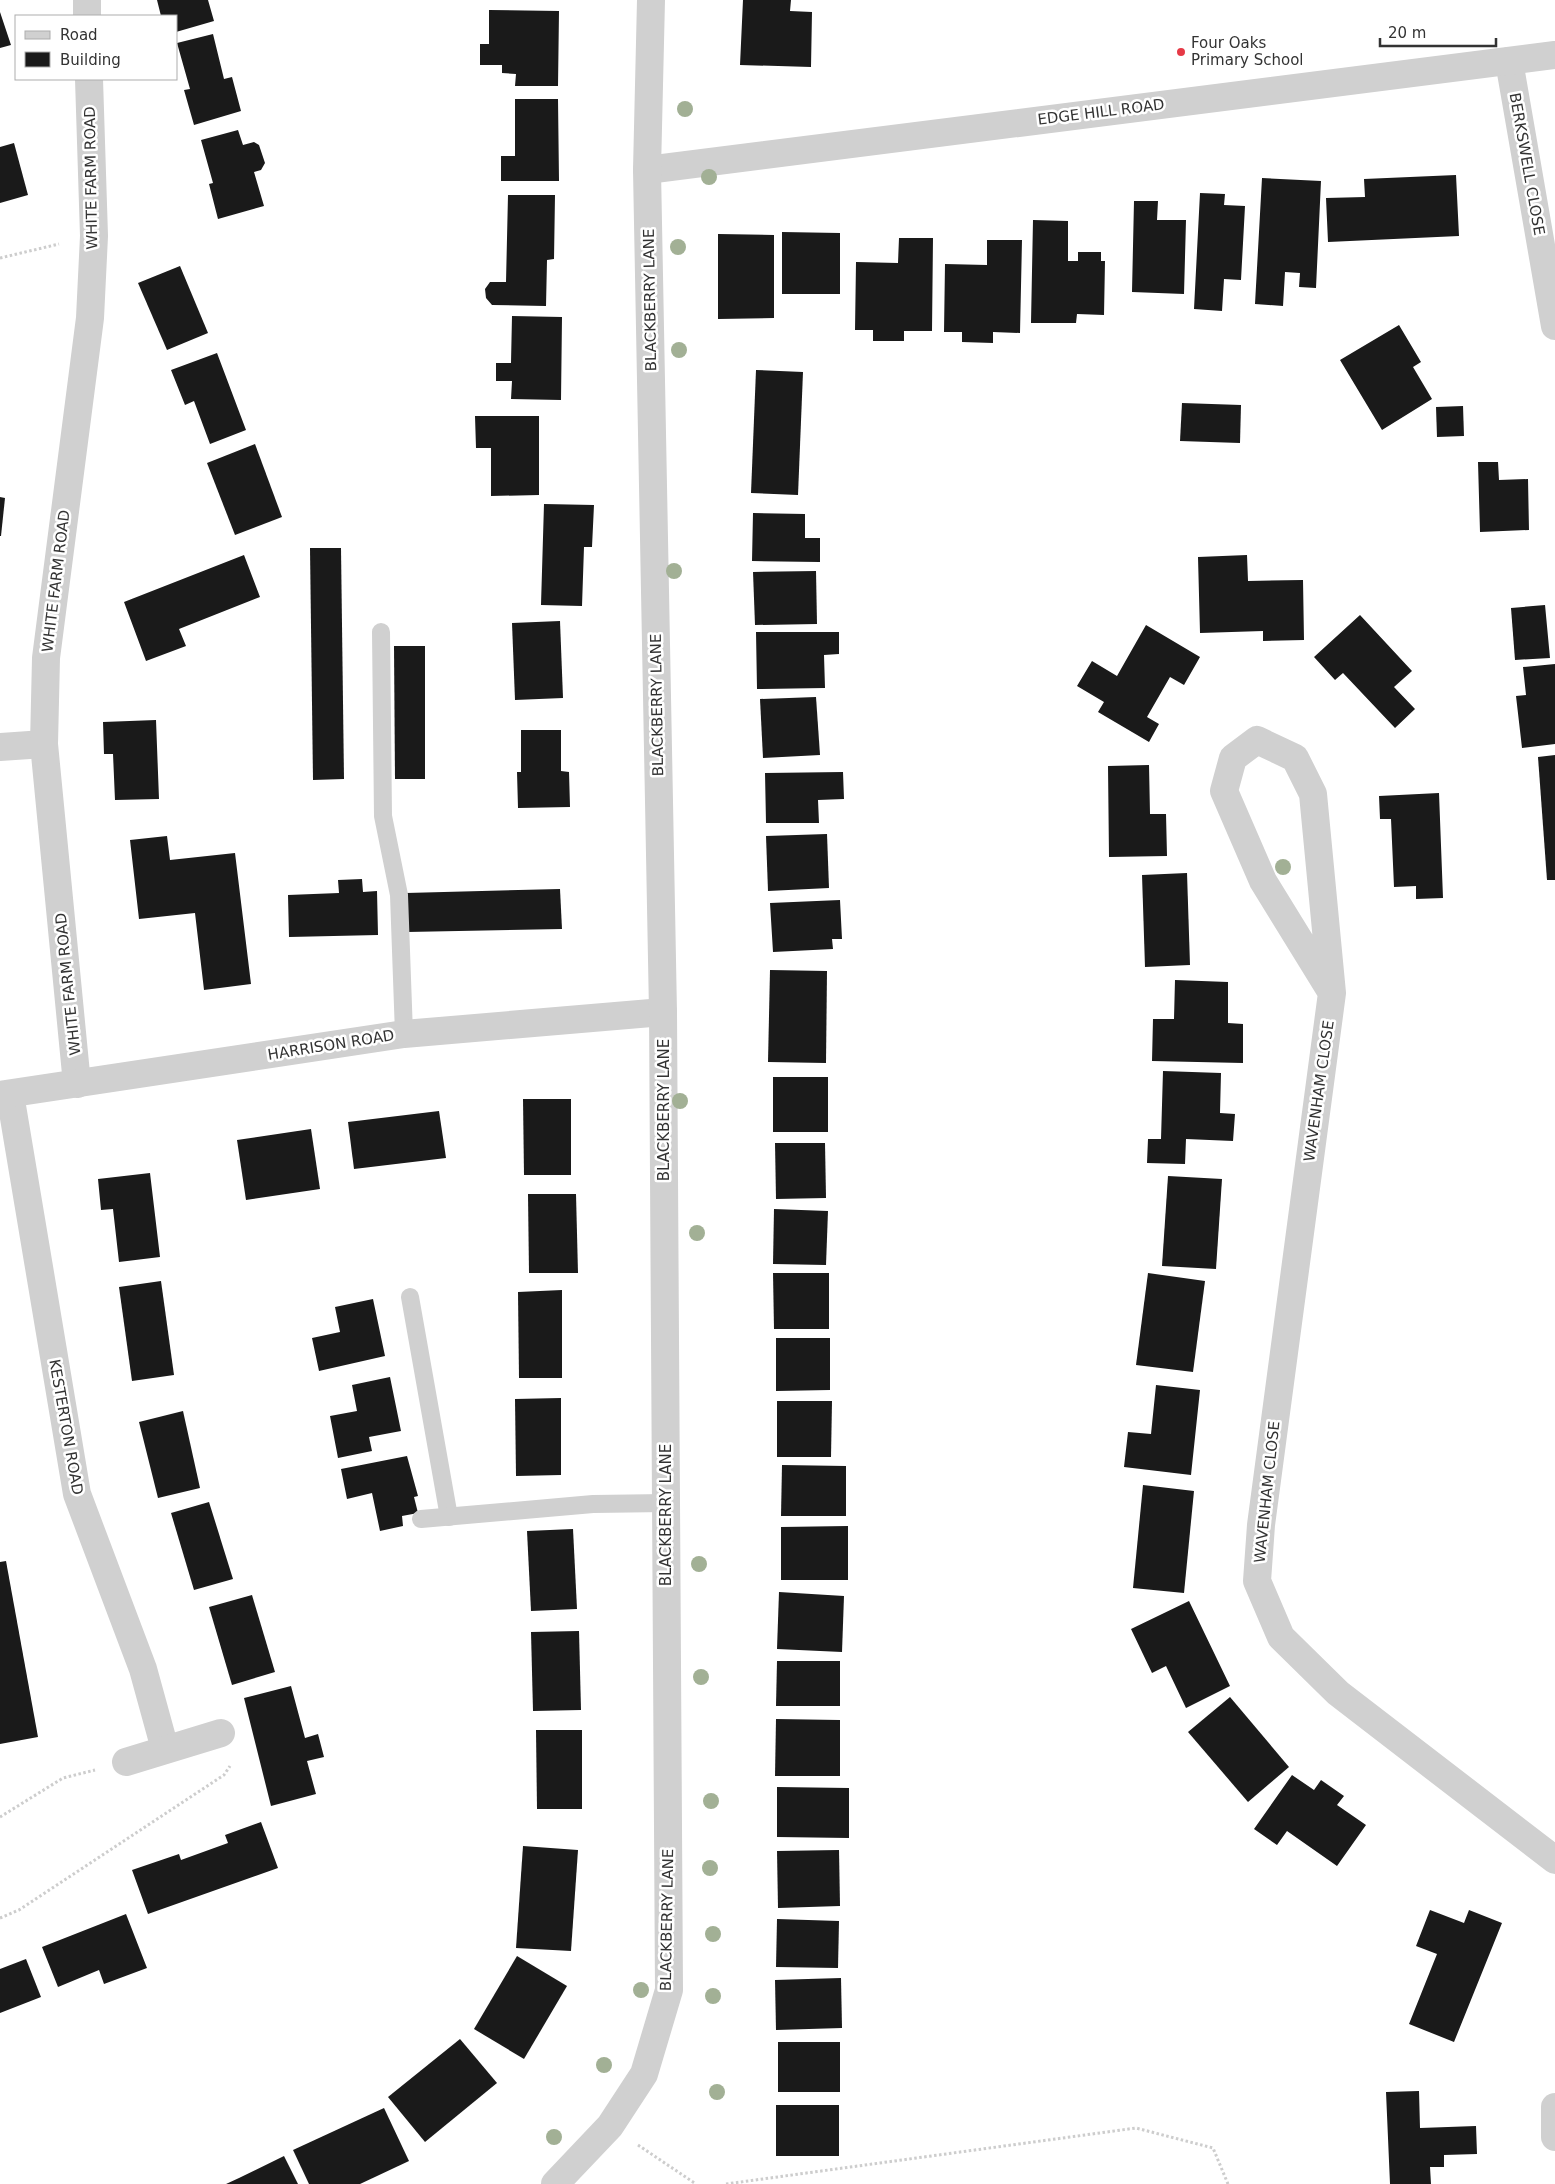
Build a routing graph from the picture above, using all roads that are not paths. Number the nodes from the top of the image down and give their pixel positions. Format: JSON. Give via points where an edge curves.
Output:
{"nodes":[{"id":1,"x":87,"y":0,"type":"edge"},
{"id":2,"x":651,"y":0,"type":"edge"},
{"id":3,"x":87,"y":15,"type":"edge"},
{"id":4,"x":1555,"y":55,"type":"edge"},
{"id":5,"x":1508,"y":61,"type":"junction"},
{"id":6,"x":89,"y":80,"type":"edge"},
{"id":7,"x":647,"y":170,"type":"junction"},
{"id":8,"x":1555,"y":326,"type":"edge"},
{"id":9,"x":381,"y":632,"type":"dead end"},
{"id":10,"x":44,"y":744,"type":"junction"},
{"id":11,"x":0,"y":747,"type":"edge"},
{"id":12,"x":1332,"y":993,"type":"junction"},
{"id":13,"x":663,"y":1012,"type":"junction"},
{"id":14,"x":404,"y":1034,"type":"junction"},
{"id":15,"x":77,"y":1084,"type":"junction"},
{"id":16,"x":5,"y":1094,"type":"edge"},
{"id":17,"x":410,"y":1297,"type":"dead end"},
{"id":18,"x":666,"y":1502,"type":"junction"},
{"id":19,"x":449,"y":1516,"type":"junction"},
{"id":20,"x":421,"y":1519,"type":"dead end"},
{"id":21,"x":221,"y":1733,"type":"road end"},
{"id":22,"x":165,"y":1749,"type":"junction"},
{"id":23,"x":126,"y":1762,"type":"road end"},
{"id":24,"x":1555,"y":1860,"type":"edge"},
{"id":25,"x":1555,"y":2107,"type":"edge"},
{"id":26,"x":1555,"y":2137,"type":"edge"},
{"id":27,"x":555,"y":2184,"type":"edge"}],
"edges":[{"from":1,"to":3,"type":"street"},
{"from":2,"to":7,"type":"street","name":"BLACKBERRY LANE"},
{"from":4,"to":5,"type":"street","name":"EDGE HILL ROAD"},
{"from":5,"to":7,"type":"street","name":"EDGE HILL ROAD"},
{"from":5,"to":8,"type":"street","name":"BERKSWELL CLOSE"},
{"from":6,"to":10,"type":"street","name":"WHITE FARM ROAD","via":[[94,236],[90,318],[46,658]]},
{"from":7,"to":13,"type":"street","name":"BLACKBERRY LANE"},
{"from":9,"to":14,"type":"lane","via":[[384,816],[399,895]]},
{"from":10,"to":11,"type":"street"},
{"from":10,"to":15,"type":"street","name":"WHITE FARM ROAD"},
{"from":12,"to":12,"type":"street","name":"WAVENHAM CLOSE","via":[[1263,881],[1224,791],[1233,758],[1257,740],[1295,758],[1313,794]]},
{"from":12,"to":24,"type":"street","name":"WAVENHAM CLOSE","via":[[1260,1525],[1257,1581],[1281,1637],[1338,1693]]},
{"from":13,"to":14,"type":"street","name":"HARRISON ROAD"},
{"from":13,"to":18,"type":"street","name":"BLACKBERRY LANE"},
{"from":14,"to":15,"type":"street","name":"HARRISON ROAD"},
{"from":15,"to":16,"type":"street","name":"HARRISON ROAD"},
{"from":16,"to":22,"type":"street","name":"KESTERTON ROAD","via":[[77,1494],[143,1669]]},
{"from":17,"to":19,"type":"lane"},
{"from":18,"to":19,"type":"lane","via":[[593,1504]]},
{"from":18,"to":27,"type":"street","name":"BLACKBERRY LANE","via":[[669,1990],[644,2074],[610,2126]]},
{"from":19,"to":20,"type":"lane"},
{"from":21,"to":22,"type":"street"},
{"from":22,"to":23,"type":"street"},
{"from":25,"to":26,"type":"street"}]}
